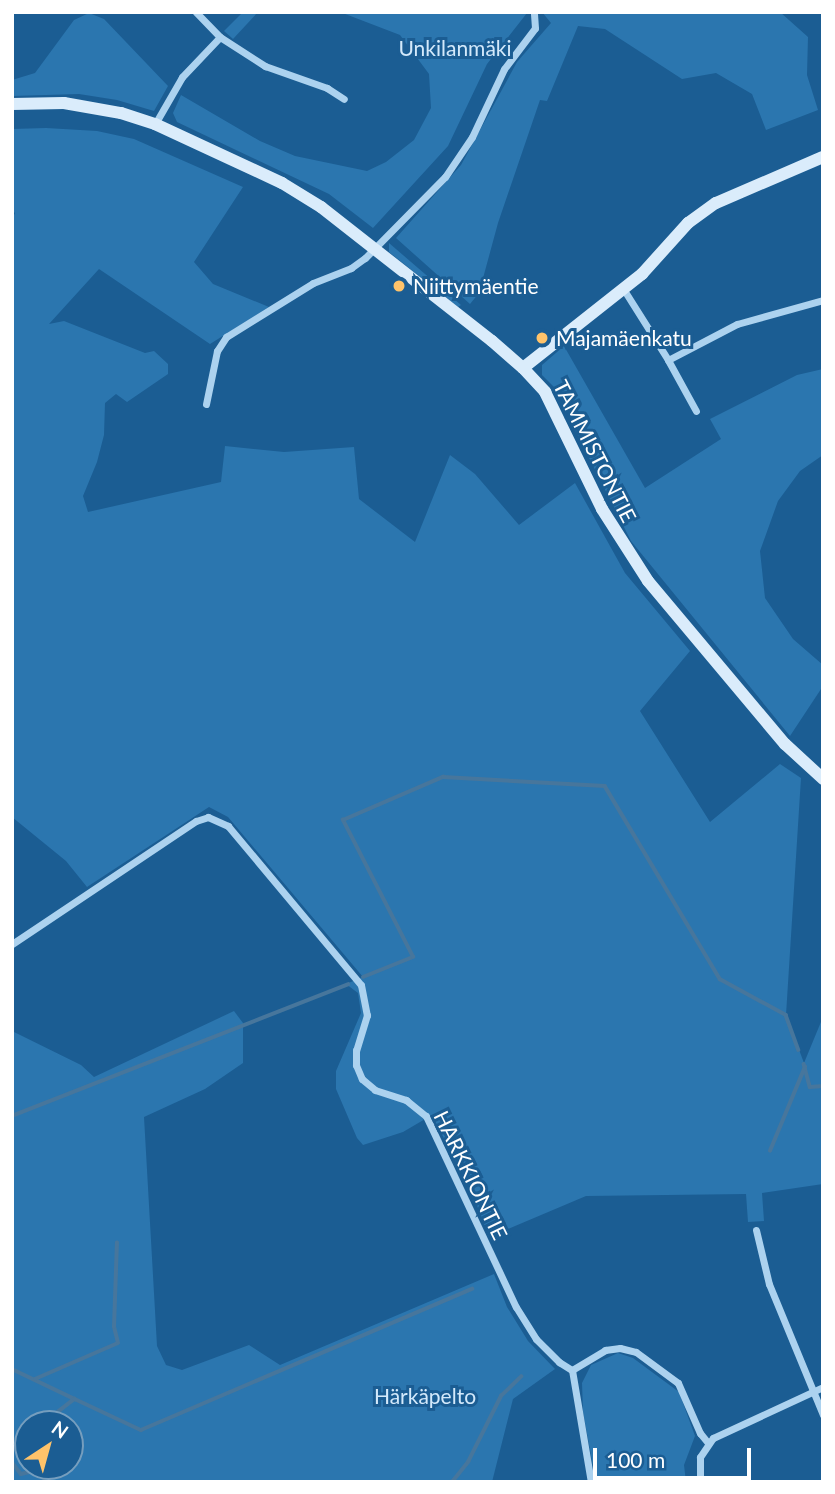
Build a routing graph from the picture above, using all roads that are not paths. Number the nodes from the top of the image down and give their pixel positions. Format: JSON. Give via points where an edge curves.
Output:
{"nodes":[{"id":1,"x":196,"y":12,"type":"edge"},
{"id":2,"x":534,"y":12,"type":"edge"},
{"id":3,"x":220,"y":37,"type":"junction"},
{"id":4,"x":344,"y":99,"type":"dead end"},
{"id":5,"x":12,"y":104,"type":"edge"},
{"id":6,"x":155,"y":124,"type":"junction"},
{"id":7,"x":823,"y":157,"type":"edge"},
{"id":8,"x":375,"y":248,"type":"junction"},
{"id":9,"x":624,"y":290,"type":"junction"},
{"id":10,"x":823,"y":300,"type":"edge"},
{"id":11,"x":668,"y":360,"type":"junction"},
{"id":12,"x":523,"y":368,"type":"junction"},
{"id":13,"x":206,"y":404,"type":"dead end"},
{"id":14,"x":696,"y":411,"type":"dead end"},
{"id":15,"x":823,"y":779,"type":"edge"},
{"id":16,"x":12,"y":944,"type":"edge"},
{"id":17,"x":756,"y":1230,"type":"dead end"},
{"id":18,"x":572,"y":1370,"type":"junction"},
{"id":19,"x":823,"y":1387,"type":"edge"},
{"id":20,"x":814,"y":1390,"type":"junction"},
{"id":21,"x":823,"y":1415,"type":"edge"},
{"id":22,"x":708,"y":1443,"type":"junction"},
{"id":23,"x":591,"y":1482,"type":"edge"},
{"id":24,"x":700,"y":1482,"type":"edge"}],
"edges":[{"from":1,"to":3,"type":"street"},
{"from":2,"to":8,"type":"street","via":[[534,28],[504,69],[456,163]]},
{"from":3,"to":4,"type":"street","via":[[265,66],[327,88]]},
{"from":3,"to":6,"type":"street","via":[[182,77]]},
{"from":5,"to":6,"type":"street","name":"TAMMISTONTIE","via":[[86,106]]},
{"from":6,"to":8,"type":"street","name":"TAMMISTONTIE","via":[[303,195]]},
{"from":7,"to":9,"type":"street","via":[[716,203],[688,223]]},
{"from":8,"to":12,"type":"street","name":"TAMMISTONTIE"},
{"from":8,"to":13,"type":"street","via":[[351,268],[313,283],[226,337],[217,351]]},
{"from":9,"to":11,"type":"street"},
{"from":9,"to":12,"type":"street"},
{"from":10,"to":11,"type":"street","via":[[737,324]]},
{"from":11,"to":14,"type":"street"},
{"from":12,"to":15,"type":"street","name":"TAMMISTONTIE","via":[[545,393],[602,509],[648,581],[785,744]]},
{"from":16,"to":18,"type":"street","name":"HARKKIONTIE","via":[[196,821],[208,817],[228,826],[360,985],[367,1015],[356,1050],[362,1079],[375,1090],[406,1100],[426,1116],[526,1326]]},
{"from":17,"to":20,"type":"street","via":[[769,1284]]},
{"from":18,"to":22,"type":"street","via":[[614,1348],[636,1352],[678,1383]]},
{"from":18,"to":23,"type":"street"},
{"from":19,"to":20,"type":"street"},
{"from":20,"to":21,"type":"street"},
{"from":20,"to":22,"type":"street","via":[[718,1434]]},
{"from":22,"to":24,"type":"street","via":[[699,1457]]}]}
